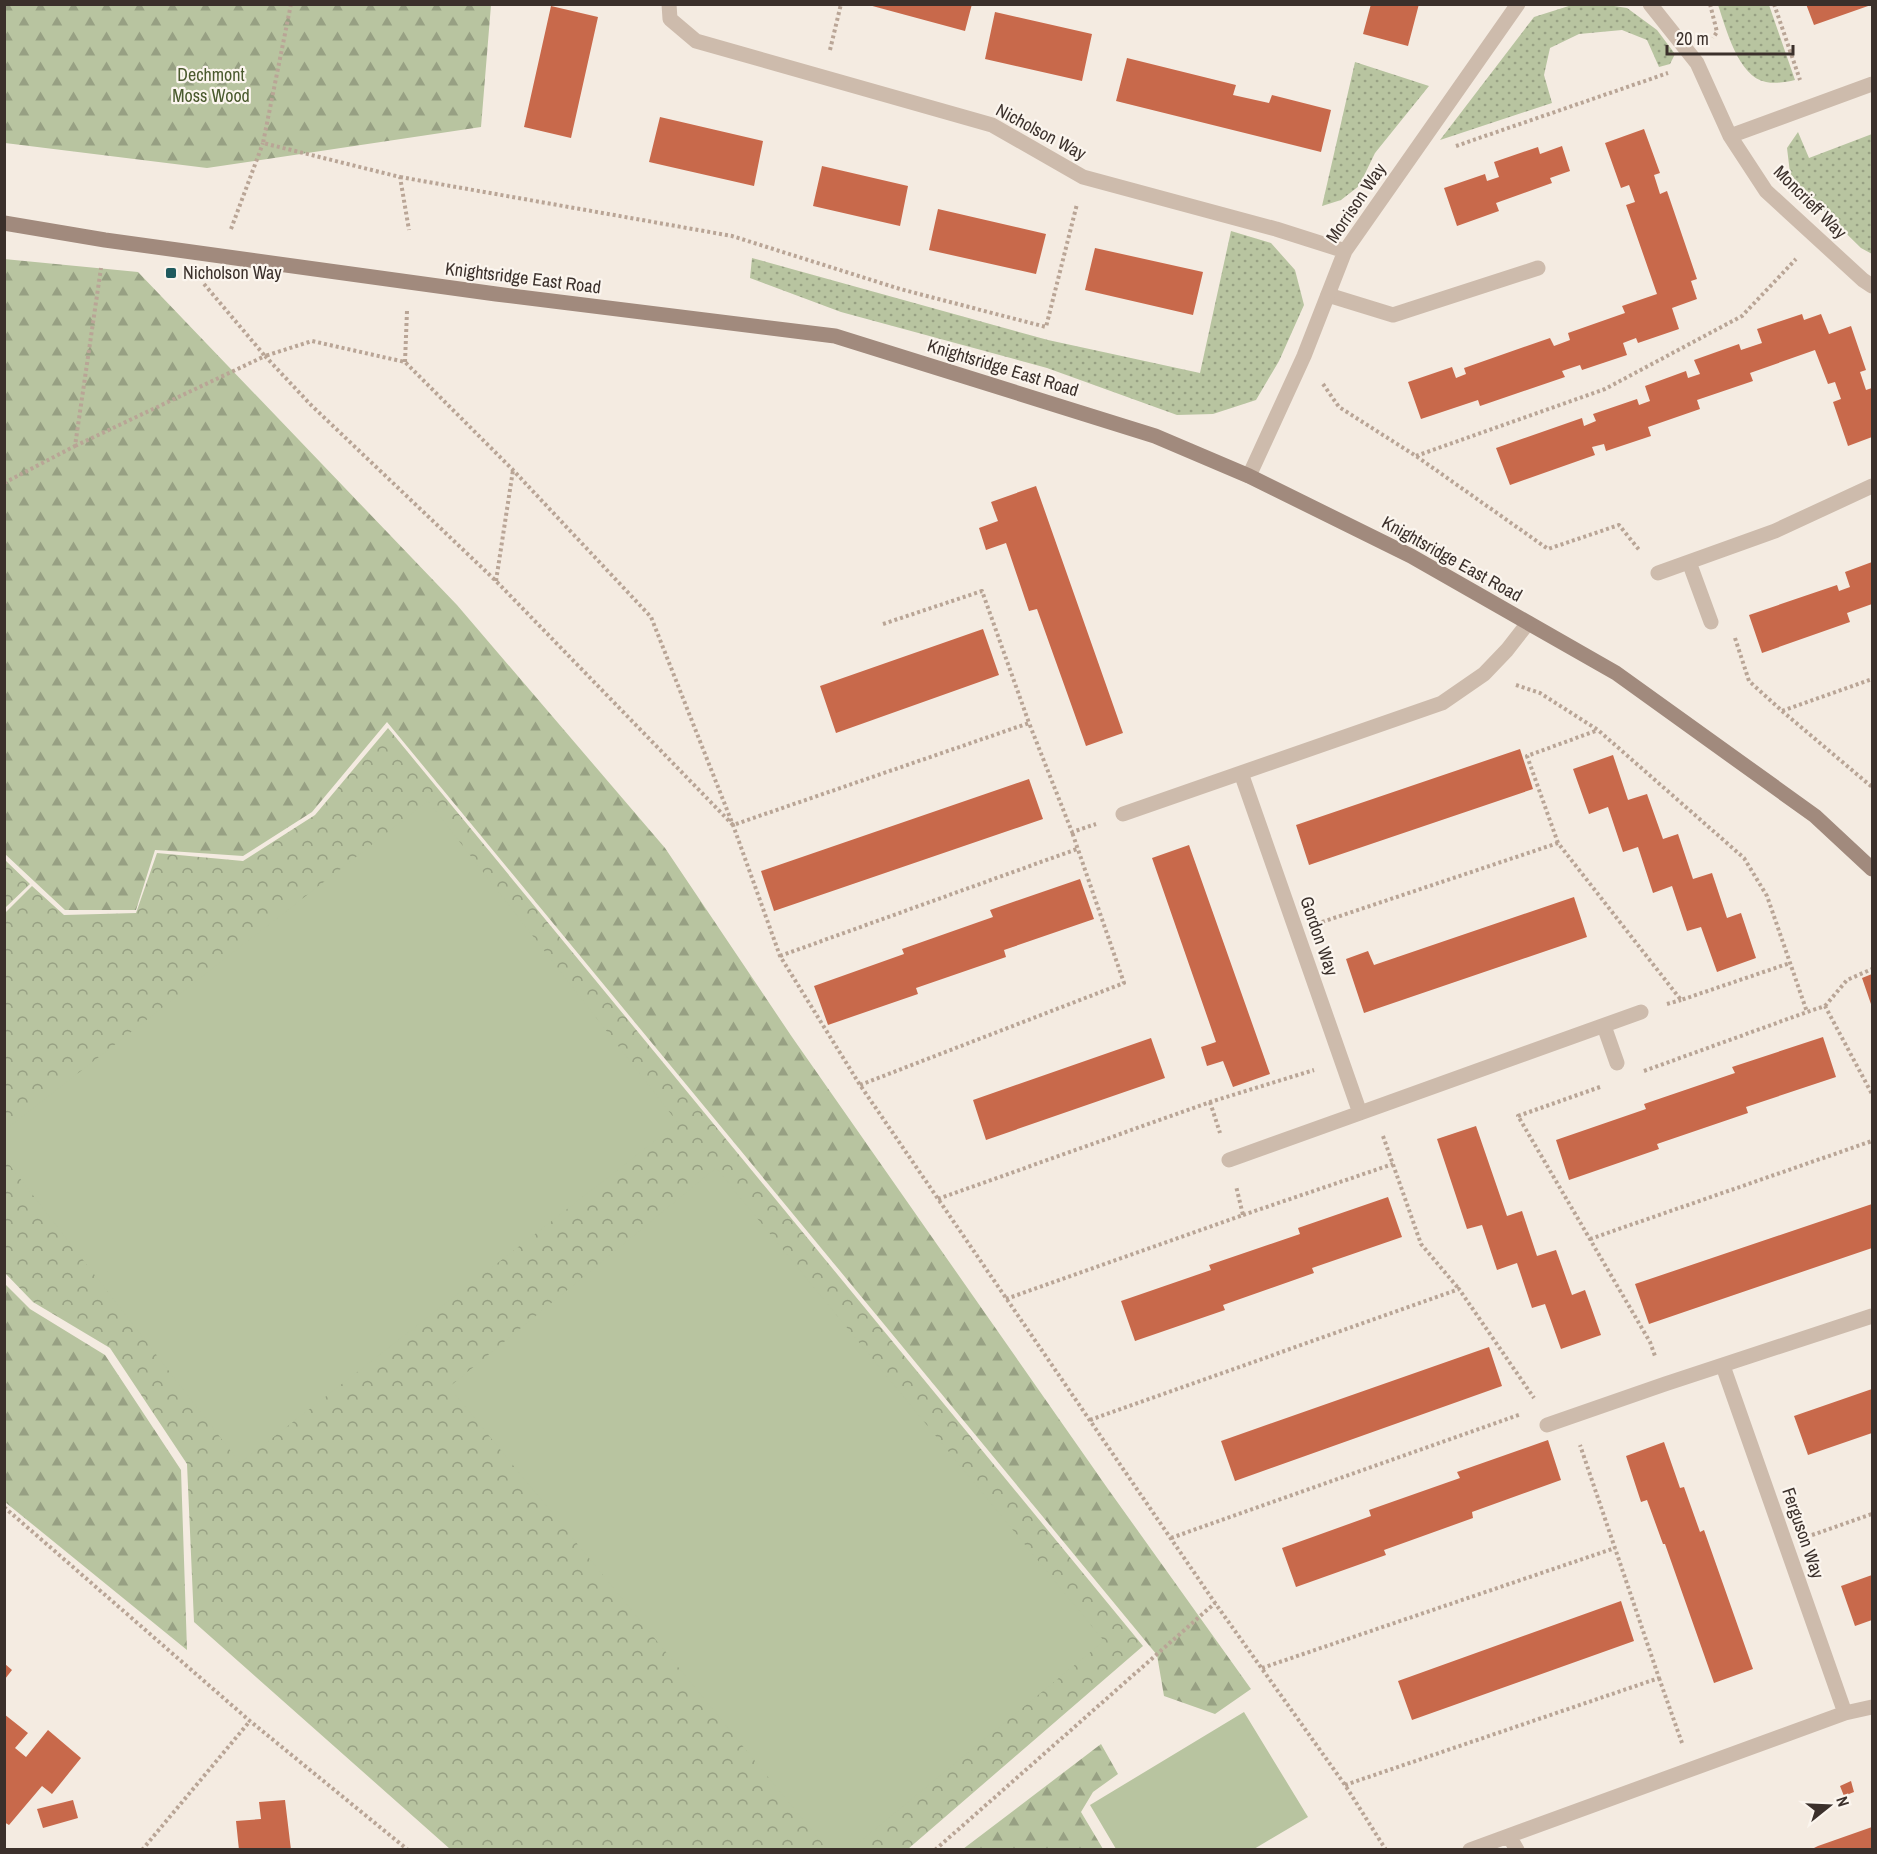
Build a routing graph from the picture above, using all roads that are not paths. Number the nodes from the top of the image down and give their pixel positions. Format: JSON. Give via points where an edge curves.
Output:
{"nodes":[{"id":1,"x":669,"y":4,"type":"edge"},
{"id":2,"x":1518,"y":4,"type":"edge"},
{"id":3,"x":1650,"y":4,"type":"edge"},
{"id":4,"x":1872,"y":84,"type":"edge"},
{"id":5,"x":1730,"y":136,"type":"junction"},
{"id":6,"x":4,"y":223,"type":"edge"},
{"id":7,"x":1345,"y":251,"type":"junction"},
{"id":8,"x":1538,"y":268,"type":"dead end"},
{"id":9,"x":1872,"y":286,"type":"edge"},
{"id":10,"x":1328,"y":295,"type":"junction"},
{"id":11,"x":1249,"y":476,"type":"junction"},
{"id":12,"x":1872,"y":486,"type":"edge"},
{"id":13,"x":1689,"y":562,"type":"junction"},
{"id":14,"x":1658,"y":573,"type":"road end"},
{"id":15,"x":1711,"y":622,"type":"road end"},
{"id":16,"x":1528,"y":623,"type":"junction"},
{"id":17,"x":1241,"y":773,"type":"junction"},
{"id":18,"x":1123,"y":814,"type":"road end"},
{"id":19,"x":1872,"y":869,"type":"edge"},
{"id":20,"x":1641,"y":1012,"type":"dead end"},
{"id":21,"x":1604,"y":1026,"type":"junction"},
{"id":22,"x":1617,"y":1063,"type":"dead end"},
{"id":23,"x":1367,"y":1110,"type":"junction"},
{"id":24,"x":1229,"y":1160,"type":"road end"},
{"id":25,"x":1872,"y":1316,"type":"edge"},
{"id":26,"x":1723,"y":1366,"type":"junction"},
{"id":27,"x":1547,"y":1425,"type":"road end"},
{"id":28,"x":1872,"y":1707,"type":"edge"},
{"id":29,"x":1845,"y":1713,"type":"junction"},
{"id":30,"x":1509,"y":1836,"type":"junction"},
{"id":31,"x":1470,"y":1850,"type":"edge"},
{"id":32,"x":1517,"y":1850,"type":"edge"}],
"edges":[{"from":1,"to":7,"type":"street","name":"Nicholson Way","via":[[670,20],[696,41],[992,125],[1083,177]]},
{"from":2,"to":7,"type":"street","name":"Morrison Way"},
{"from":3,"to":5,"type":"street","name":"Moncrieff Way","via":[[1697,63]]},
{"from":4,"to":5,"type":"street"},
{"from":5,"to":9,"type":"street","name":"Moncrieff Way","via":[[1766,191]]},
{"from":6,"to":11,"type":"street","name":"Knightsridge East Road","via":[[496,294],[835,336],[1155,436]]},
{"from":7,"to":10,"type":"street","name":"Morrison Way"},
{"from":8,"to":10,"type":"street","via":[[1393,315]]},
{"from":10,"to":11,"type":"street","name":"Morrison Way"},
{"from":11,"to":16,"type":"street","name":"Knightsridge East Road","via":[[1412,556]]},
{"from":12,"to":13,"type":"street","via":[[1775,531]]},
{"from":13,"to":14,"type":"street"},
{"from":13,"to":15,"type":"street"},
{"from":16,"to":17,"type":"street","via":[[1484,674],[1442,703]]},
{"from":16,"to":19,"type":"street","name":"Knightsridge East Road","via":[[1617,673],[1815,816]]},
{"from":17,"to":18,"type":"street"},
{"from":17,"to":23,"type":"street","name":"Gordon Way","via":[[1342,1061]]},
{"from":20,"to":21,"type":"street"},
{"from":21,"to":22,"type":"street"},
{"from":21,"to":23,"type":"street"},
{"from":23,"to":24,"type":"street"},
{"from":25,"to":26,"type":"street"},
{"from":26,"to":27,"type":"street"},
{"from":26,"to":29,"type":"street","name":"Ferguson Way"},
{"from":28,"to":29,"type":"street"},
{"from":29,"to":30,"type":"street"},
{"from":30,"to":31,"type":"street"},
{"from":30,"to":32,"type":"street"}]}
